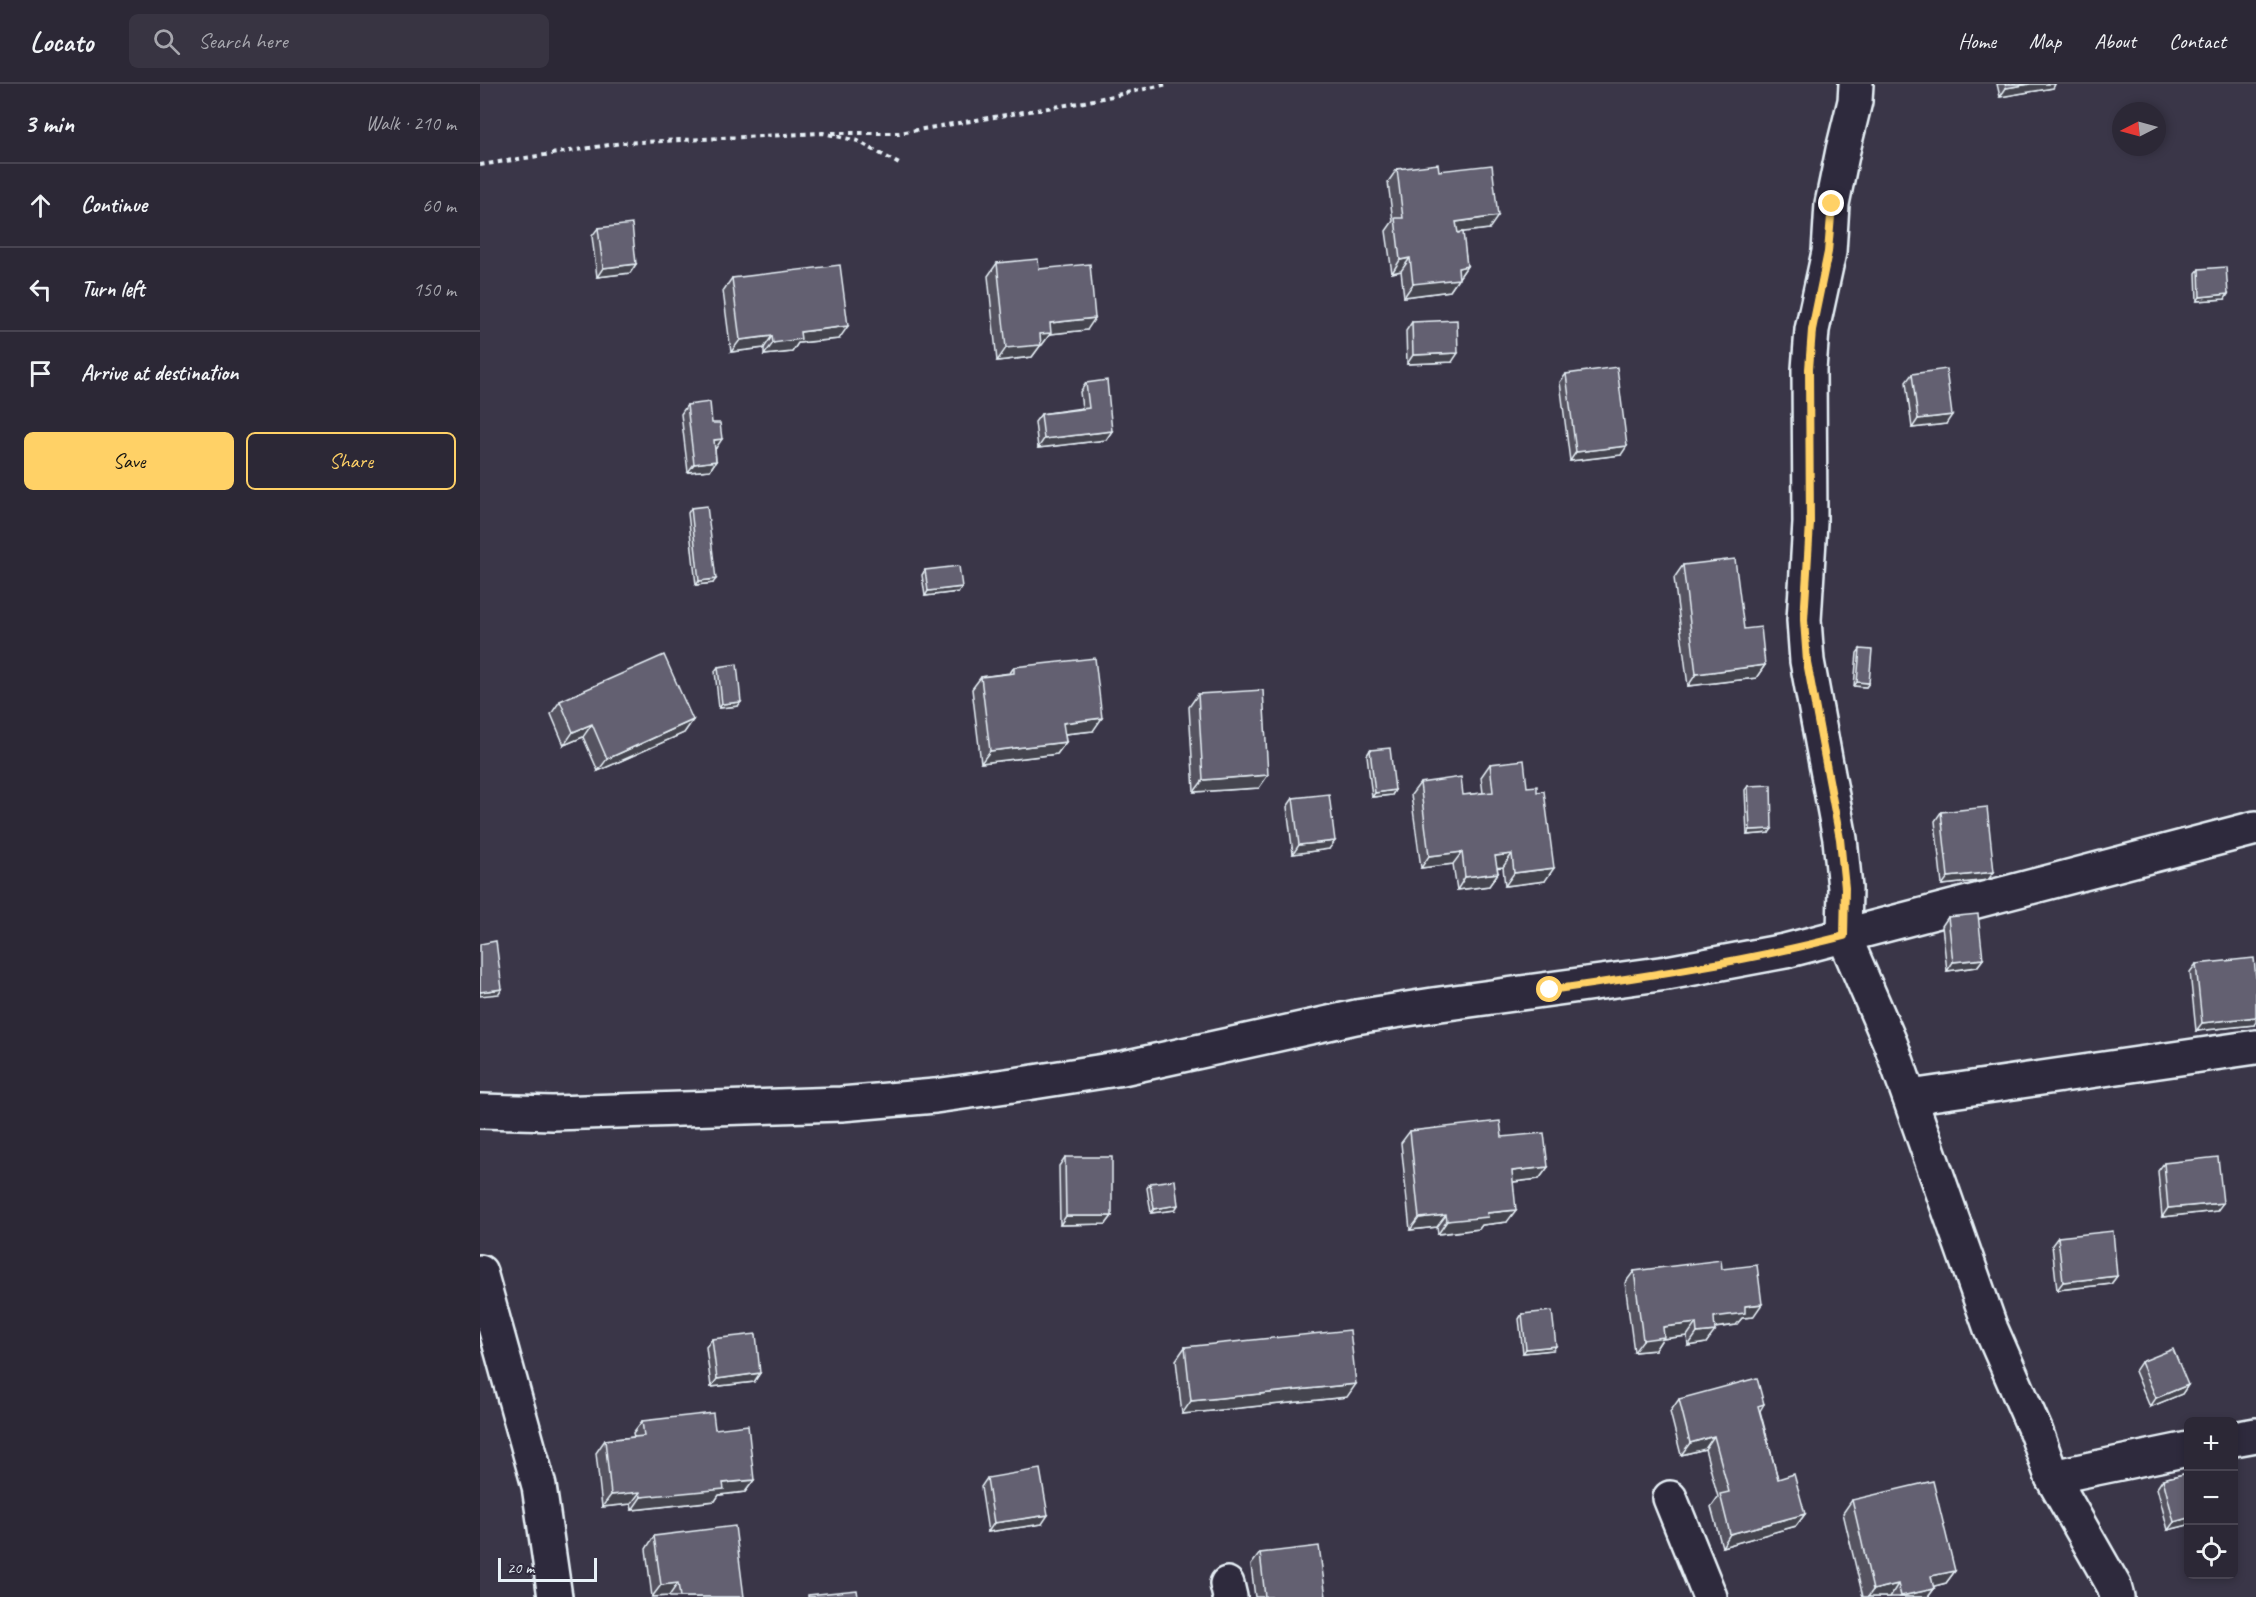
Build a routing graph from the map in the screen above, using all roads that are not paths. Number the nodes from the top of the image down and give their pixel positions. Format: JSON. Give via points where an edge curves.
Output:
{"nodes":[{"id":1,"x":1856,"y":84,"type":"edge"},
{"id":2,"x":2256,"y":828,"type":"edge"},
{"id":3,"x":1844,"y":936,"type":"junction"},
{"id":4,"x":2256,"y":1047,"type":"edge"},
{"id":5,"x":1910,"y":1097,"type":"junction"},
{"id":6,"x":480,"y":1111,"type":"edge"},
{"id":7,"x":480,"y":1272,"type":"edge"},
{"id":8,"x":2256,"y":1435,"type":"edge"},
{"id":9,"x":2238,"y":1438,"type":"edge"},
{"id":10,"x":2184,"y":1450,"type":"edge"},
{"id":11,"x":2052,"y":1477,"type":"junction"},
{"id":12,"x":1671,"y":1498,"type":"dead end"},
{"id":13,"x":555,"y":1597,"type":"edge"},
{"id":14,"x":1710,"y":1597,"type":"edge"},
{"id":15,"x":2117,"y":1597,"type":"edge"}],
"edges":[{"from":1,"to":3,"type":"street","via":[[1812,330],[1810,523],[1804,620],[1807,662],[1840,839]]},
{"from":2,"to":3,"type":"street"},
{"from":3,"to":5,"type":"street"},
{"from":3,"to":6,"type":"street","via":[[1667,974],[1356,1017],[1123,1068],[935,1096],[744,1109]]},
{"from":4,"to":5,"type":"street"},
{"from":5,"to":11,"type":"street","via":[[1991,1329]]},
{"from":7,"to":13,"type":"street","via":[[539,1486]]},
{"from":8,"to":9,"type":"street"},
{"from":10,"to":11,"type":"street"},
{"from":11,"to":15,"type":"street"},
{"from":12,"to":14,"type":"street"}]}
